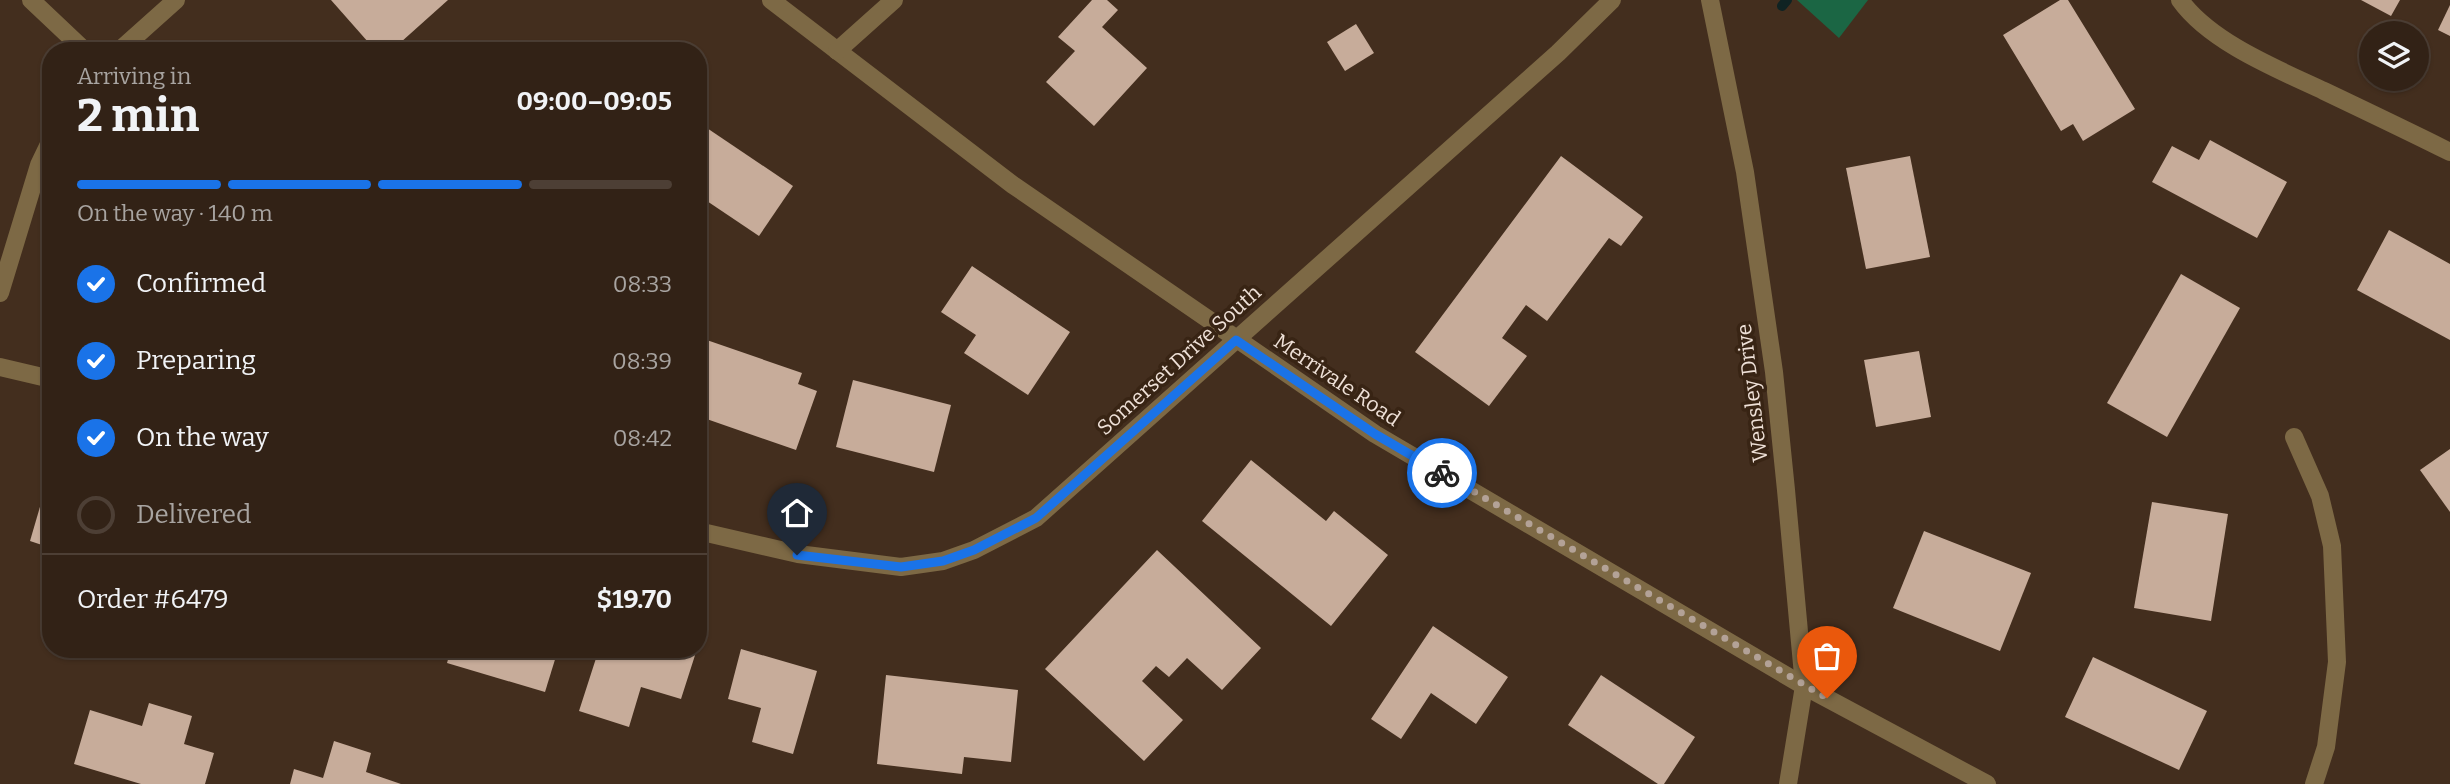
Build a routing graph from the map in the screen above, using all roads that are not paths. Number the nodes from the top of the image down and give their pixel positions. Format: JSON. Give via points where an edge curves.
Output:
{"nodes":[{"id":1,"x":32,"y":0,"type":"edge"},
{"id":2,"x":176,"y":0,"type":"edge"},
{"id":3,"x":771,"y":0,"type":"edge"},
{"id":4,"x":894,"y":0,"type":"edge"},
{"id":5,"x":1612,"y":0,"type":"edge"},
{"id":6,"x":1710,"y":0,"type":"edge"},
{"id":7,"x":2180,"y":0,"type":"edge"},
{"id":8,"x":76,"y":42,"type":"edge"},
{"id":9,"x":130,"y":42,"type":"edge"},
{"id":10,"x":837,"y":51,"type":"junction"},
{"id":11,"x":2450,"y":152,"type":"edge"},
{"id":12,"x":42,"y":159,"type":"edge"},
{"id":13,"x":0,"y":293,"type":"edge"},
{"id":14,"x":1236,"y":340,"type":"junction"},
{"id":15,"x":0,"y":367,"type":"edge"},
{"id":16,"x":42,"y":377,"type":"edge"},
{"id":17,"x":2294,"y":437,"type":"dead end"},
{"id":18,"x":707,"y":533,"type":"edge"},
{"id":19,"x":1804,"y":686,"type":"junction"},
{"id":20,"x":1788,"y":784,"type":"edge"},
{"id":21,"x":1987,"y":784,"type":"edge"},
{"id":22,"x":2314,"y":784,"type":"edge"}],
"edges":[{"from":1,"to":8,"type":"street"},
{"from":2,"to":9,"type":"street"},
{"from":3,"to":10,"type":"street","name":"Merrivale Road"},
{"from":4,"to":10,"type":"street"},
{"from":5,"to":14,"type":"street","name":"Somerset Drive South"},
{"from":6,"to":19,"type":"street","name":"Wensley Drive","via":[[1745,172],[1774,372]]},
{"from":7,"to":11,"type":"street","via":[[2222,38]]},
{"from":10,"to":14,"type":"street","name":"Merrivale Road","via":[[1013,185]]},
{"from":12,"to":13,"type":"street"},
{"from":14,"to":18,"type":"street","name":"Somerset Drive South","via":[[1036,518],[974,550],[943,561],[901,567],[797,555]]},
{"from":14,"to":19,"type":"street","name":"Merrivale Road","via":[[1375,434]]},
{"from":15,"to":16,"type":"street"},
{"from":17,"to":22,"type":"street","via":[[2320,496],[2332,546],[2337,662],[2326,747]]},
{"from":19,"to":20,"type":"street","name":"Wensley Drive"},
{"from":19,"to":21,"type":"street","name":"Merrivale Road"}]}
